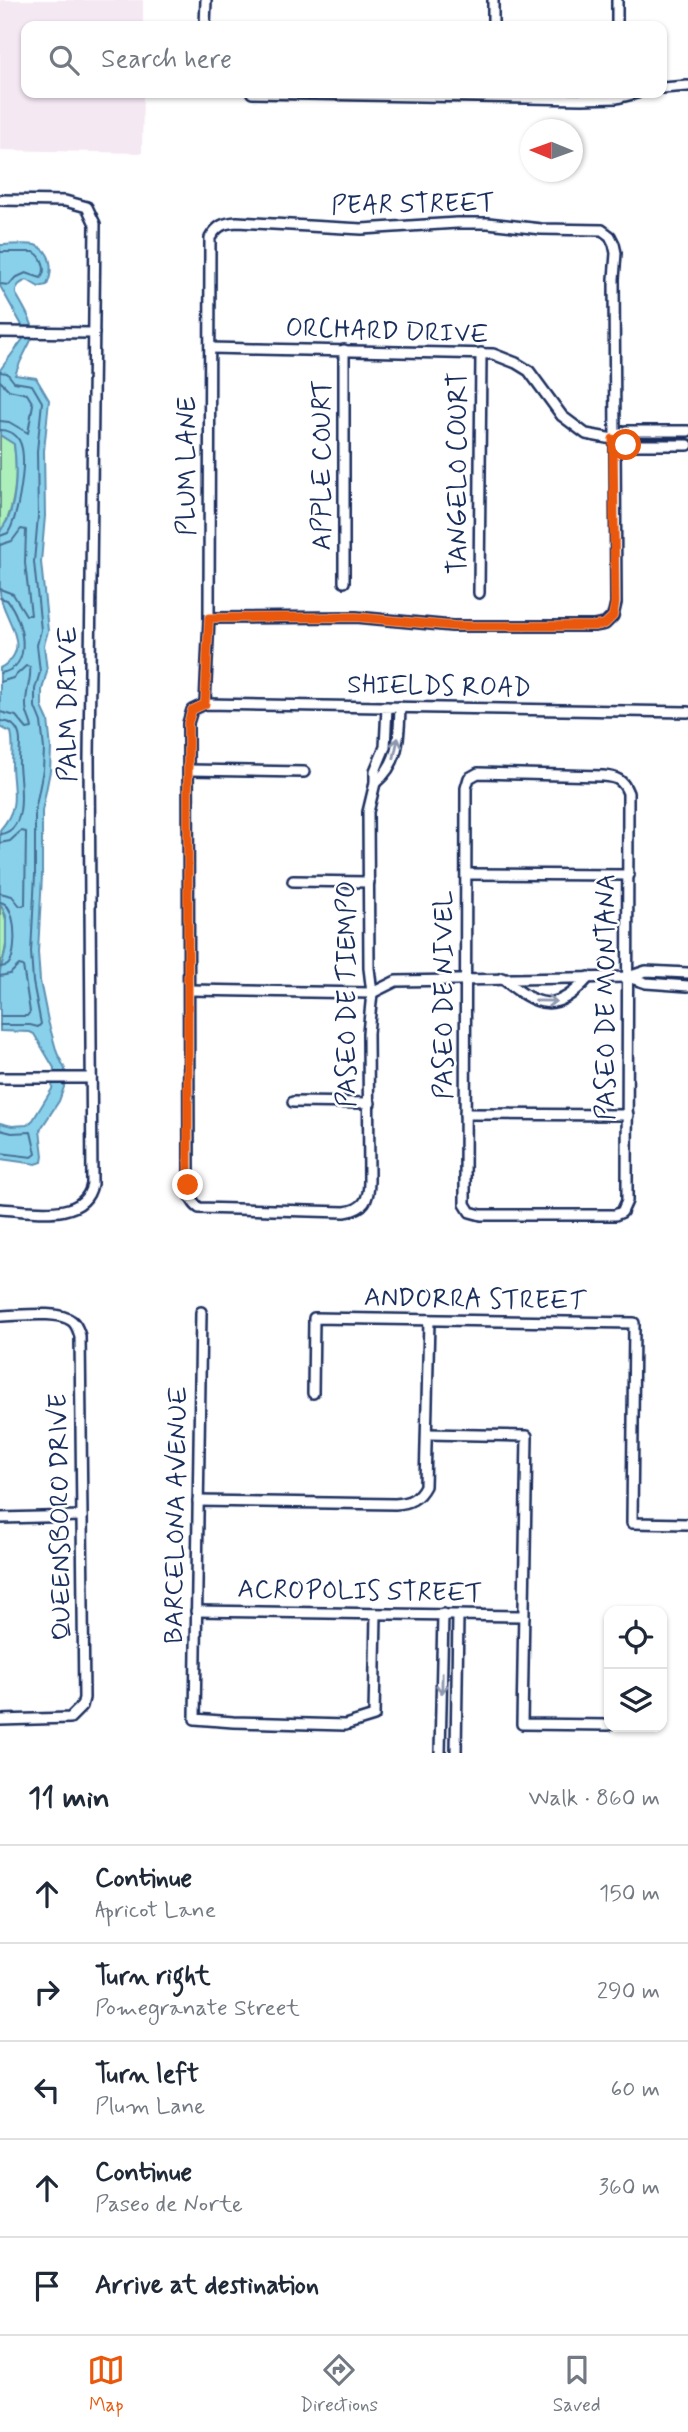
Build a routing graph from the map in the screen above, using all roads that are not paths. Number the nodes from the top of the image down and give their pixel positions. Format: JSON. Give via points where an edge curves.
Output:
{"nodes":[{"id":1,"x":206,"y":0,"type":"edge"},
{"id":2,"x":493,"y":0,"type":"edge"},
{"id":3,"x":617,"y":0,"type":"edge"},
{"id":4,"x":205,"y":21,"type":"edge"},
{"id":5,"x":493,"y":21,"type":"edge"},
{"id":6,"x":617,"y":21,"type":"edge"},
{"id":7,"x":688,"y":86,"type":"edge"},
{"id":8,"x":667,"y":88,"type":"edge"},
{"id":9,"x":0,"y":200,"type":"edge"},
{"id":10,"x":216,"y":228,"type":"joint"},
{"id":11,"x":0,"y":332,"type":"edge"},
{"id":12,"x":94,"y":333,"type":"junction"},
{"id":13,"x":210,"y":348,"type":"junction"},
{"id":14,"x":344,"y":349,"type":"junction"},
{"id":15,"x":481,"y":353,"type":"junction"},
{"id":16,"x":688,"y":431,"type":"edge"},
{"id":17,"x":613,"y":439,"type":"junction"},
{"id":18,"x":688,"y":445,"type":"edge"},
{"id":19,"x":344,"y":582,"type":"dead end"},
{"id":20,"x":479,"y":593,"type":"dead end"},
{"id":21,"x":209,"y":618,"type":"junction"},
{"id":22,"x":205,"y":704,"type":"junction"},
{"id":23,"x":387,"y":707,"type":"junction"},
{"id":24,"x":400,"y":707,"type":"junction"},
{"id":25,"x":688,"y":712,"type":"edge"},
{"id":26,"x":189,"y":769,"type":"junction"},
{"id":27,"x":304,"y":772,"type":"dead end"},
{"id":28,"x":469,"y":778,"type":"joint"},
{"id":29,"x":375,"y":783,"type":"junction"},
{"id":30,"x":467,"y":874,"type":"junction"},
{"id":31,"x":629,"y":875,"type":"junction"},
{"id":32,"x":293,"y":881,"type":"dead end"},
{"id":33,"x":369,"y":882,"type":"junction"},
{"id":34,"x":688,"y":974,"type":"edge"},
{"id":35,"x":589,"y":977,"type":"junction"},
{"id":36,"x":628,"y":977,"type":"junction"},
{"id":37,"x":502,"y":978,"type":"junction"},
{"id":38,"x":467,"y":979,"type":"junction"},
{"id":39,"x":688,"y":986,"type":"edge"},
{"id":40,"x":189,"y":990,"type":"junction"},
{"id":41,"x":372,"y":993,"type":"junction"},
{"id":42,"x":0,"y":1078,"type":"edge"},
{"id":43,"x":91,"y":1078,"type":"junction"},
{"id":44,"x":293,"y":1102,"type":"dead end"},
{"id":45,"x":370,"y":1103,"type":"junction"},
{"id":46,"x":466,"y":1114,"type":"junction"},
{"id":47,"x":628,"y":1115,"type":"junction"},
{"id":48,"x":0,"y":1209,"type":"edge"},
{"id":49,"x":622,"y":1212,"type":"joint"},
{"id":50,"x":201,"y":1312,"type":"dead end"},
{"id":51,"x":0,"y":1316,"type":"edge"},
{"id":52,"x":429,"y":1320,"type":"junction"},
{"id":53,"x":313,"y":1393,"type":"dead end"},
{"id":54,"x":428,"y":1434,"type":"junction"},
{"id":55,"x":198,"y":1501,"type":"junction"},
{"id":56,"x":82,"y":1516,"type":"junction"},
{"id":57,"x":0,"y":1518,"type":"edge"},
{"id":58,"x":688,"y":1524,"type":"edge"},
{"id":59,"x":196,"y":1611,"type":"junction"},
{"id":60,"x":376,"y":1614,"type":"junction"},
{"id":61,"x":443,"y":1614,"type":"junction"},
{"id":62,"x":458,"y":1615,"type":"junction"},
{"id":63,"x":524,"y":1616,"type":"junction"},
{"id":64,"x":0,"y":1720,"type":"edge"},
{"id":65,"x":604,"y":1725,"type":"edge"},
{"id":66,"x":440,"y":1753,"type":"edge"},
{"id":67,"x":456,"y":1753,"type":"edge"}],
"edges":[{"from":1,"to":4,"type":"street"},
{"from":2,"to":5,"type":"street"},
{"from":3,"to":6,"type":"street"},
{"from":7,"to":8,"type":"street"},
{"from":9,"to":12,"type":"street","name":"PALM DRIVE","via":[[74,202],[87,207],[95,224]]},
{"from":10,"to":13,"type":"street","name":"PLUM LANE","via":[[210,238]]},
{"from":10,"to":17,"type":"street","name":"PEAR STREET","via":[[237,222],[352,229],[488,223],[602,230],[610,236],[616,253]]},
{"from":11,"to":12,"type":"street"},
{"from":12,"to":43,"type":"street","name":"PALM DRIVE"},
{"from":13,"to":14,"type":"street","name":"ORCHARD DRIVE"},
{"from":13,"to":21,"type":"street","name":"PLUM LANE"},
{"from":14,"to":15,"type":"street","name":"ORCHARD DRIVE"},
{"from":14,"to":19,"type":"street","name":"APPLE COURT"},
{"from":15,"to":17,"type":"street","name":"ORCHARD DRIVE","via":[[529,371],[577,429]]},
{"from":15,"to":20,"type":"street","name":"TANGELO COURT"},
{"from":16,"to":17,"type":"street","name":"ORCHARD DRIVE","via":[[626,431]]},
{"from":17,"to":18,"type":"street","name":"ORCHARD DRIVE","via":[[626,445]]},
{"from":17,"to":21,"type":"street","via":[[615,603],[613,616],[605,624],[466,626],[356,617]]},
{"from":21,"to":22,"type":"street","name":"PLUM LANE"},
{"from":22,"to":23,"type":"street","name":"SHIELDS ROAD"},
{"from":22,"to":26,"type":"street","name":"SHIELDS ROAD","via":[[189,715]]},
{"from":23,"to":24,"type":"street","name":"SHIELDS ROAD"},
{"from":23,"to":29,"type":"street","name":"PASEO DE TIEMPO","via":[[385,747]]},
{"from":24,"to":25,"type":"street","name":"SHIELDS ROAD"},
{"from":29,"to":24,"type":"street","name":"PASEO DE TIEMPO","one_way":true,"via":[[393,765]]},
{"from":26,"to":27,"type":"street"},
{"from":26,"to":40,"type":"street"},
{"from":28,"to":30,"type":"street","name":"PASEO DE NIVEL"},
{"from":28,"to":31,"type":"street","name":"PASEO DE MONTANA","via":[[478,773],[618,778],[628,793]]},
{"from":29,"to":33,"type":"street","name":"PASEO DE TIEMPO","via":[[368,812]]},
{"from":30,"to":31,"type":"street"},
{"from":30,"to":38,"type":"street","name":"PASEO DE NIVEL"},
{"from":31,"to":36,"type":"street","name":"PASEO DE MONTANA"},
{"from":32,"to":33,"type":"street"},
{"from":33,"to":41,"type":"street","name":"PASEO DE TIEMPO"},
{"from":34,"to":36,"type":"street","via":[[646,971]]},
{"from":35,"to":36,"type":"street"},
{"from":35,"to":37,"type":"street"},
{"from":37,"to":35,"type":"street","one_way":true,"via":[[527,998],[548,1002],[568,998]]},
{"from":36,"to":39,"type":"street"},
{"from":36,"to":47,"type":"street","name":"PASEO DE MONTANA"},
{"from":37,"to":38,"type":"street"},
{"from":38,"to":41,"type":"street","via":[[396,981]]},
{"from":38,"to":46,"type":"street","name":"PASEO DE NIVEL"},
{"from":40,"to":41,"type":"street"},
{"from":40,"to":45,"type":"street","name":"PASEO DE TIEMPO","via":[[188,1185],[194,1204],[216,1210],[345,1212],[364,1205],[369,1192]]},
{"from":41,"to":45,"type":"street","name":"PASEO DE TIEMPO"},
{"from":42,"to":43,"type":"street"},
{"from":43,"to":48,"type":"street","name":"PALM DRIVE","via":[[92,1184],[83,1204],[65,1211]]},
{"from":44,"to":45,"type":"street"},
{"from":46,"to":47,"type":"street"},
{"from":46,"to":49,"type":"street","name":"PASEO DE NIVEL","via":[[464,1195],[470,1212],[606,1216]]},
{"from":47,"to":49,"type":"street","name":"PASEO DE MONTANA","via":[[627,1201]]},
{"from":50,"to":55,"type":"street","name":"BARCELONA AVENUE"},
{"from":51,"to":56,"type":"street","name":"QUEENSBORO DRIVE","via":[[61,1316],[72,1321],[80,1336]]},
{"from":52,"to":53,"type":"street","name":"ANDORRA STREET","via":[[314,1318]]},
{"from":52,"to":54,"type":"street"},
{"from":52,"to":58,"type":"street","name":"ANDORRA STREET","via":[[635,1323],[632,1523]]},
{"from":54,"to":55,"type":"street","via":[[425,1486],[420,1495],[405,1503]]},
{"from":54,"to":63,"type":"street","via":[[527,1436]]},
{"from":55,"to":59,"type":"street","name":"BARCELONA AVENUE"},
{"from":56,"to":57,"type":"street"},
{"from":56,"to":64,"type":"street","name":"QUEENSBORO DRIVE","via":[[84,1698],[70,1718]]},
{"from":59,"to":60,"type":"street","name":"ACROPOLIS STREET"},
{"from":59,"to":60,"type":"street","name":"BARCELONA AVENUE","via":[[195,1719],[345,1725],[374,1716]]},
{"from":60,"to":61,"type":"street","name":"ACROPOLIS STREET"},
{"from":61,"to":62,"type":"street","name":"ACROPOLIS STREET"},
{"from":61,"to":66,"type":"street","one_way":true},
{"from":62,"to":63,"type":"street","name":"ACROPOLIS STREET"},
{"from":62,"to":67,"type":"street"},
{"from":63,"to":65,"type":"street","via":[[522,1724]]}]}
